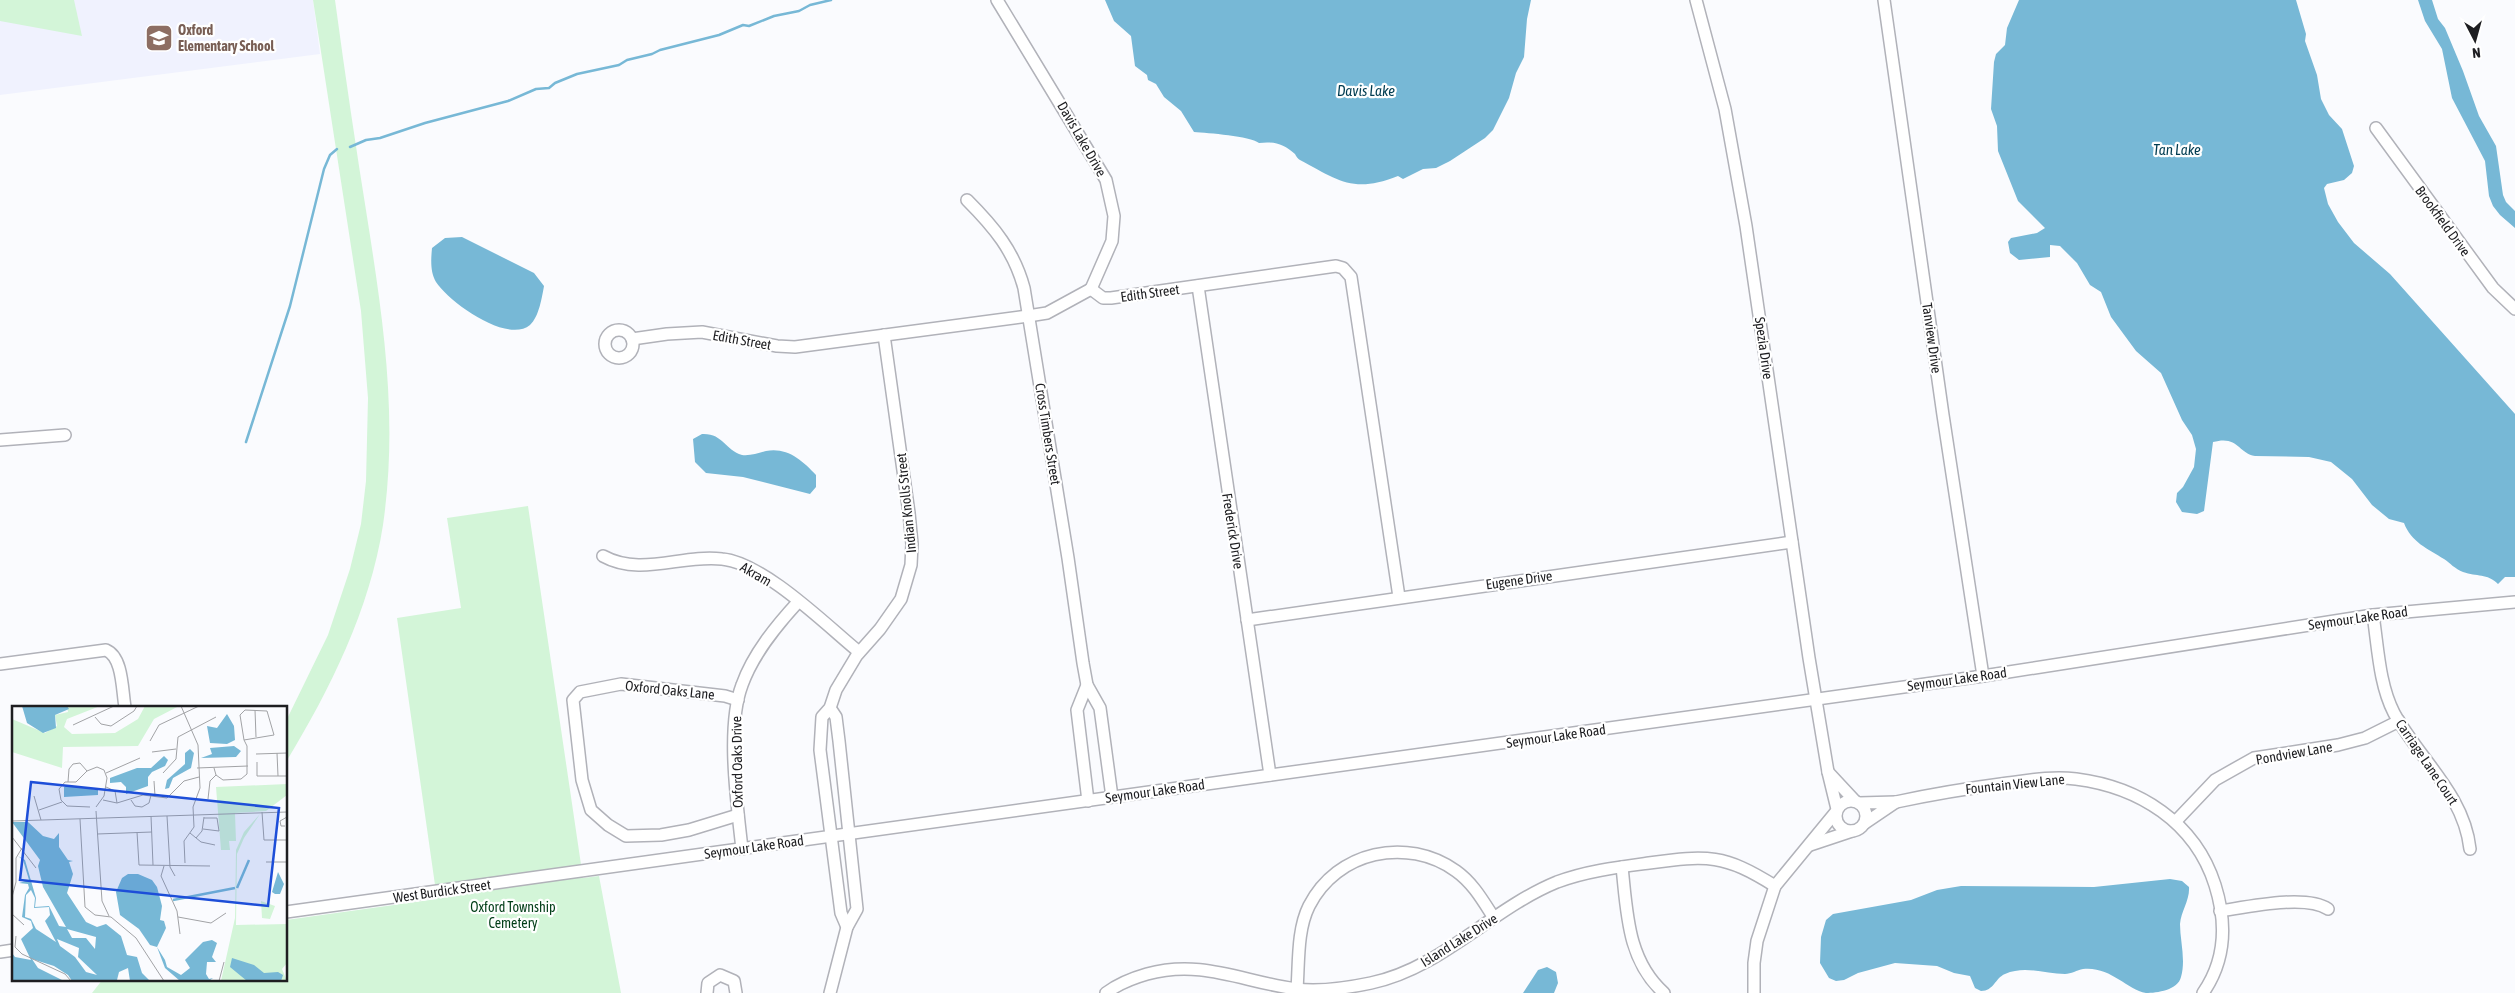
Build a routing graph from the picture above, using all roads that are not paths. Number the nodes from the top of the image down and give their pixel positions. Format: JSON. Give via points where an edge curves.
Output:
{"nodes":[{"id":1,"x":997,"y":0,"type":"edge"},
{"id":2,"x":1696,"y":0,"type":"edge"},
{"id":3,"x":1884,"y":0,"type":"edge"},
{"id":4,"x":2376,"y":128,"type":"dead end"},
{"id":5,"x":968,"y":200,"type":"dead end"},
{"id":6,"x":1198,"y":286,"type":"junction"},
{"id":7,"x":1091,"y":289,"type":"junction"},
{"id":8,"x":2515,"y":309,"type":"edge"},
{"id":9,"x":1028,"y":316,"type":"junction"},
{"id":10,"x":884,"y":335,"type":"junction"},
{"id":11,"x":632,"y":339,"type":"dead end"},
{"id":12,"x":65,"y":435,"type":"dead end"},
{"id":13,"x":0,"y":440,"type":"edge"},
{"id":14,"x":1792,"y":542,"type":"junction"},
{"id":15,"x":603,"y":556,"type":"dead end"},
{"id":16,"x":1399,"y":597,"type":"junction"},
{"id":17,"x":798,"y":602,"type":"junction"},
{"id":18,"x":2515,"y":602,"type":"edge"},
{"id":19,"x":2373,"y":615,"type":"junction"},
{"id":20,"x":1247,"y":620,"type":"junction"},
{"id":21,"x":859,"y":652,"type":"junction"},
{"id":22,"x":0,"y":664,"type":"edge"},
{"id":23,"x":1983,"y":676,"type":"junction"},
{"id":24,"x":1087,"y":685,"type":"junction"},
{"id":25,"x":738,"y":700,"type":"junction"},
{"id":26,"x":1816,"y":700,"type":"junction"},
{"id":27,"x":125,"y":706,"type":"edge"},
{"id":28,"x":830,"y":708,"type":"junction"},
{"id":29,"x":2399,"y":721,"type":"junction"},
{"id":30,"x":1828,"y":772,"type":"junction"},
{"id":31,"x":1270,"y":775,"type":"junction"},
{"id":32,"x":1112,"y":797,"type":"junction"},
{"id":33,"x":1088,"y":800,"type":"junction"},
{"id":34,"x":1857,"y":802,"type":"junction"},
{"id":35,"x":1896,"y":802,"type":"junction"},
{"id":36,"x":1836,"y":811,"type":"junction"},
{"id":37,"x":738,"y":815,"type":"junction"},
{"id":38,"x":2176,"y":821,"type":"junction"},
{"id":39,"x":1865,"y":823,"type":"junction"},
{"id":40,"x":1852,"y":831,"type":"junction"},
{"id":41,"x":848,"y":834,"type":"junction"},
{"id":42,"x":831,"y":837,"type":"junction"},
{"id":43,"x":1810,"y":845,"type":"junction"},
{"id":44,"x":742,"y":849,"type":"junction"},
{"id":45,"x":2470,"y":849,"type":"dead end"},
{"id":46,"x":1622,"y":867,"type":"junction"},
{"id":47,"x":597,"y":869,"type":"joint"},
{"id":48,"x":1775,"y":886,"type":"junction"},
{"id":49,"x":2328,"y":909,"type":"dead end"},
{"id":50,"x":2220,"y":910,"type":"junction"},
{"id":51,"x":288,"y":912,"type":"edge"},
{"id":52,"x":1494,"y":918,"type":"junction"},
{"id":53,"x":847,"y":927,"type":"junction"},
{"id":54,"x":1251,"y":981,"type":"junction"},
{"id":55,"x":1298,"y":989,"type":"junction"},
{"id":56,"x":707,"y":993,"type":"edge"},
{"id":57,"x":736,"y":993,"type":"edge"},
{"id":58,"x":830,"y":993,"type":"edge"},
{"id":59,"x":1106,"y":993,"type":"edge"},
{"id":60,"x":1250,"y":993,"type":"edge"},
{"id":61,"x":1664,"y":993,"type":"edge"},
{"id":62,"x":1754,"y":993,"type":"edge"},
{"id":63,"x":2202,"y":993,"type":"edge"}],
"edges":[{"from":1,"to":7,"type":"street","name":"Davis Lake Drive","via":[[1106,180],[1114,216],[1112,241]]},
{"from":2,"to":14,"type":"street","name":"Spezia Drive","via":[[1729,128]]},
{"from":3,"to":23,"type":"street","name":"Tanview Drive"},
{"from":4,"to":8,"type":"street","name":"Brookfield Drive","via":[[2493,288]]},
{"from":5,"to":9,"type":"street","name":"Cross Timbers Street","via":[[1008,246],[1018,267]]},
{"from":6,"to":7,"type":"street","name":"Edith Street","via":[[1111,298],[1103,298]]},
{"from":6,"to":16,"type":"street","name":"Edith Street","via":[[1336,266],[1348,272]]},
{"from":6,"to":20,"type":"street","name":"Frederick Drive"},
{"from":7,"to":9,"type":"street","name":"Edith Street","via":[[1047,313]]},
{"from":9,"to":10,"type":"street","name":"Edith Street"},
{"from":9,"to":24,"type":"street","name":"Cross Timbers Street"},
{"from":10,"to":11,"type":"street","name":"Edith Street","via":[[795,347],[702,332]]},
{"from":10,"to":21,"type":"street","name":"Indian Knolls Street","via":[[909,513],[911,565],[901,599]]},
{"from":12,"to":13,"type":"street"},
{"from":14,"to":16,"type":"street","name":"Eugene Drive"},
{"from":14,"to":26,"type":"street","name":"Spezia Drive"},
{"from":15,"to":17,"type":"street","name":"Akram","via":[[630,565],[722,559],[743,564]]},
{"from":16,"to":20,"type":"street","name":"Eugene Drive"},
{"from":17,"to":21,"type":"street","name":"Akram"},
{"from":17,"to":25,"type":"street","name":"Oxford Oaks Drive","via":[[753,662]]},
{"from":18,"to":19,"type":"street","name":"Seymour Lake Road"},
{"from":19,"to":23,"type":"street","name":"Seymour Lake Road"},
{"from":19,"to":29,"type":"street","name":"Carriage Lane Court","via":[[2382,677]]},
{"from":20,"to":31,"type":"street","name":"Frederick Drive"},
{"from":21,"to":28,"type":"street","name":"Indian Knolls Street","via":[[836,690]]},
{"from":22,"to":27,"type":"street","via":[[103,649],[117,660]]},
{"from":23,"to":26,"type":"street","name":"Seymour Lake Road"},
{"from":24,"to":32,"type":"street","name":"Cross Timbers Street","via":[[1100,708]]},
{"from":24,"to":33,"type":"street","via":[[1077,710]]},
{"from":25,"to":37,"type":"street","name":"Oxford Oaks Drive","via":[[735,729]]},
{"from":25,"to":37,"type":"street","name":"Oxford Oaks Lane","via":[[621,684],[589,689],[574,697],[582,780],[591,810],[608,825],[626,836],[661,835]]},
{"from":26,"to":30,"type":"street","name":"Spezia Drive"},
{"from":26,"to":31,"type":"street","name":"Seymour Lake Road"},
{"from":28,"to":41,"type":"street","via":[[836,718]]},
{"from":28,"to":42,"type":"street","name":"Indian Knolls Street","via":[[822,717],[820,750]]},
{"from":29,"to":38,"type":"street","name":"Pondview Lane","via":[[2378,733],[2347,743],[2254,758],[2215,780]]},
{"from":29,"to":45,"type":"street","name":"Carriage Lane Court","via":[[2450,793],[2461,813]]},
{"from":30,"to":34,"type":"street"},
{"from":30,"to":36,"type":"street"},
{"from":31,"to":32,"type":"street","name":"Seymour Lake Road"},
{"from":32,"to":33,"type":"street","name":"Seymour Lake Road"},
{"from":33,"to":41,"type":"street","name":"Seymour Lake Road"},
{"from":34,"to":35,"type":"street","name":"Fountain View Lane"},
{"from":34,"to":36,"type":"street","via":[[1843,803]]},
{"from":34,"to":39,"type":"street","via":[[1866,814]]},
{"from":35,"to":38,"type":"street","name":"Fountain View Lane","via":[[1950,790],[2042,779],[2075,779],[2131,792]]},
{"from":35,"to":39,"type":"street","name":"Fountain View Lane"},
{"from":36,"to":40,"type":"street","via":[[1842,827]]},
{"from":36,"to":43,"type":"street"},
{"from":37,"to":44,"type":"street","name":"Oxford Oaks Drive"},
{"from":38,"to":50,"type":"street","name":"Fountain View Lane","via":[[2196,844],[2206,862]]},
{"from":39,"to":40,"type":"street"},
{"from":40,"to":43,"type":"street"},
{"from":41,"to":42,"type":"street","name":"Seymour Lake Road"},
{"from":41,"to":53,"type":"street","via":[[857,908]]},
{"from":42,"to":44,"type":"street","name":"Seymour Lake Road"},
{"from":42,"to":53,"type":"street","name":"Indian Knolls Street","via":[[841,913]]},
{"from":43,"to":48,"type":"street"},
{"from":44,"to":47,"type":"street","name":"Seymour Lake Road"},
{"from":46,"to":48,"type":"street","name":"Island Lake Drive","via":[[1711,858],[1748,869]]},
{"from":46,"to":52,"type":"street","name":"Island Lake Drive","via":[[1557,882]]},
{"from":46,"to":61,"type":"street","via":[[1633,948],[1645,970]]},
{"from":47,"to":51,"type":"street","name":"West Burdick Street"},
{"from":48,"to":62,"type":"street","via":[[1758,934]]},
{"from":49,"to":50,"type":"street","via":[[2321,904],[2286,903]]},
{"from":50,"to":63,"type":"street","name":"Fountain View Lane","via":[[2223,948],[2212,979]]},
{"from":52,"to":55,"type":"street","name":"Island Lake Drive","via":[[1440,955],[1397,975],[1348,987]]},
{"from":52,"to":55,"type":"street","via":[[1469,881],[1441,861],[1417,853],[1368,854],[1340,868],[1310,905],[1304,920]]},
{"from":53,"to":58,"type":"street"},
{"from":54,"to":55,"type":"street","name":"Island Lake Drive"},
{"from":54,"to":59,"type":"street","name":"Island Lake Drive","via":[[1198,968],[1177,969],[1134,978]]},
{"from":54,"to":60,"type":"street"},
{"from":56,"to":57,"type":"street","via":[[708,983],[720,975],[734,981]]}]}
